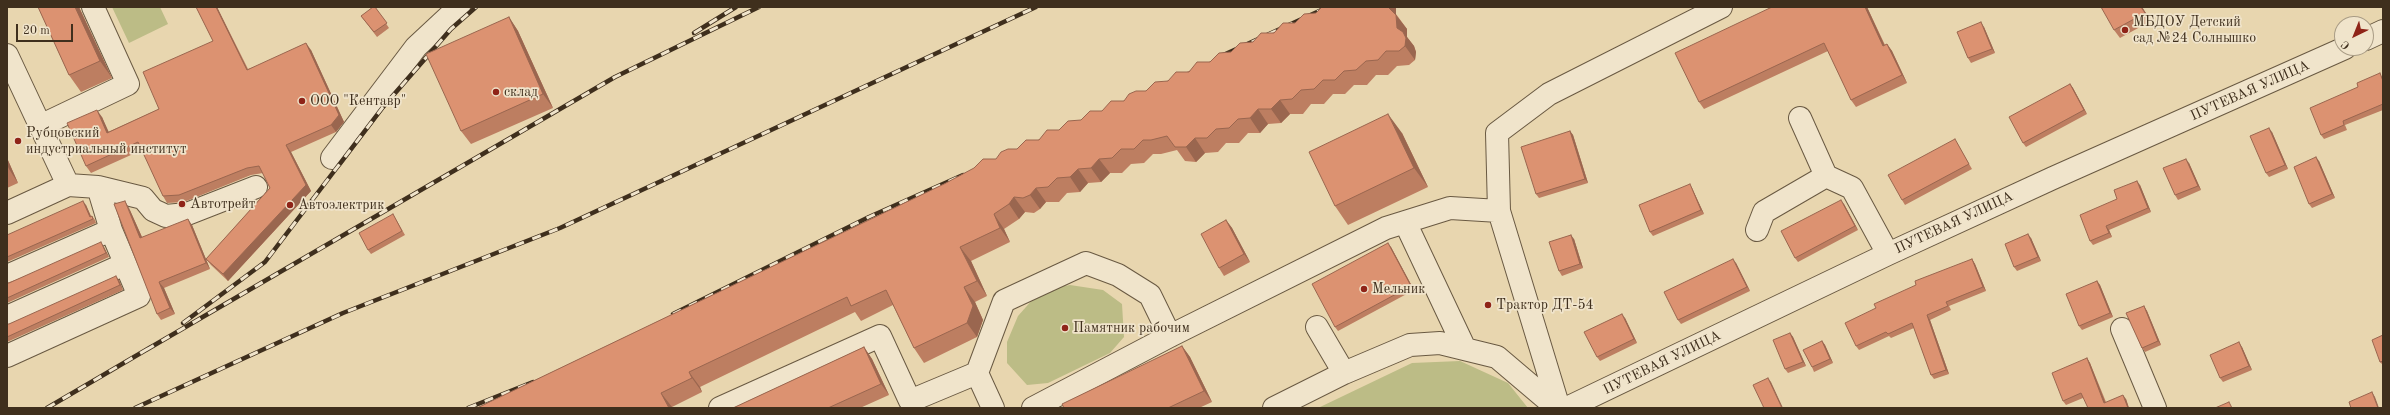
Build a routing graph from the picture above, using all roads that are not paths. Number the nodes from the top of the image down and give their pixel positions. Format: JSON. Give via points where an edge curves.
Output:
{"nodes":[{"id":1,"x":93,"y":7,"type":"edge"},
{"id":2,"x":460,"y":7,"type":"edge"},
{"id":3,"x":1721,"y":7,"type":"edge"},
{"id":4,"x":2334,"y":53,"type":"edge"},
{"id":5,"x":7,"y":55,"type":"edge"},
{"id":6,"x":1800,"y":118,"type":"dead end"},
{"id":7,"x":40,"y":126,"type":"junction"},
{"id":8,"x":332,"y":158,"type":"dead end"},
{"id":9,"x":1826,"y":176,"type":"junction"},
{"id":10,"x":68,"y":185,"type":"junction"},
{"id":11,"x":256,"y":186,"type":"dead end"},
{"id":12,"x":98,"y":187,"type":"junction"},
{"id":13,"x":1499,"y":212,"type":"junction"},
{"id":14,"x":7,"y":213,"type":"edge"},
{"id":15,"x":1405,"y":222,"type":"junction"},
{"id":16,"x":110,"y":230,"type":"junction"},
{"id":17,"x":1757,"y":230,"type":"dead end"},
{"id":18,"x":1888,"y":254,"type":"junction"},
{"id":19,"x":125,"y":264,"type":"junction"},
{"id":20,"x":7,"y":276,"type":"edge"},
{"id":21,"x":7,"y":317,"type":"edge"},
{"id":22,"x":1317,"y":327,"type":"dead end"},
{"id":23,"x":2122,"y":330,"type":"dead end"},
{"id":24,"x":1170,"y":336,"type":"junction"},
{"id":25,"x":1465,"y":349,"type":"junction"},
{"id":26,"x":7,"y":356,"type":"edge"},
{"id":27,"x":977,"y":373,"type":"junction"},
{"id":28,"x":1344,"y":373,"type":"junction"},
{"id":29,"x":906,"y":406,"type":"edge"},
{"id":30,"x":720,"y":408,"type":"edge"},
{"id":31,"x":993,"y":408,"type":"edge"},
{"id":32,"x":1033,"y":408,"type":"edge"},
{"id":33,"x":1274,"y":408,"type":"edge"},
{"id":34,"x":1558,"y":408,"type":"edge"},
{"id":35,"x":1567,"y":408,"type":"edge"},
{"id":36,"x":2155,"y":408,"type":"edge"}],
"edges":[{"from":1,"to":7,"type":"street","via":[[128,84]]},
{"from":2,"to":8,"type":"street","via":[[416,47]]},
{"from":3,"to":13,"type":"street","via":[[1549,94],[1497,133]]},
{"from":4,"to":18,"type":"street","name":"ПУТЕВАЯ УЛИЦА","via":[[2067,171]]},
{"from":5,"to":7,"type":"street"},
{"from":6,"to":9,"type":"street"},
{"from":7,"to":10,"type":"street"},
{"from":9,"to":17,"type":"street","via":[[1764,212]]},
{"from":9,"to":18,"type":"street","via":[[1852,188]]},
{"from":10,"to":12,"type":"street"},
{"from":10,"to":14,"type":"street"},
{"from":11,"to":12,"type":"street","via":[[187,214],[166,216],[153,210],[143,198]]},
{"from":12,"to":16,"type":"street"},
{"from":13,"to":15,"type":"street","via":[[1450,208]]},
{"from":13,"to":34,"type":"street"},
{"from":15,"to":24,"type":"street","via":[[1386,228]]},
{"from":15,"to":25,"type":"street"},
{"from":16,"to":19,"type":"street"},
{"from":16,"to":20,"type":"street"},
{"from":18,"to":35,"type":"street","name":"ПУТЕВАЯ УЛИЦА"},
{"from":19,"to":21,"type":"street"},
{"from":19,"to":26,"type":"street","via":[[139,296]]},
{"from":22,"to":28,"type":"street"},
{"from":23,"to":36,"type":"street"},
{"from":24,"to":27,"type":"street","via":[[1150,295],[1118,275],[1086,264],[1004,300]]},
{"from":24,"to":32,"type":"street"},
{"from":25,"to":28,"type":"street","via":[[1440,343],[1410,345]]},
{"from":25,"to":34,"type":"street","via":[[1497,357]]},
{"from":27,"to":29,"type":"street"},
{"from":27,"to":31,"type":"street"},
{"from":28,"to":33,"type":"street"},
{"from":29,"to":30,"type":"street","via":[[880,336]]}]}
